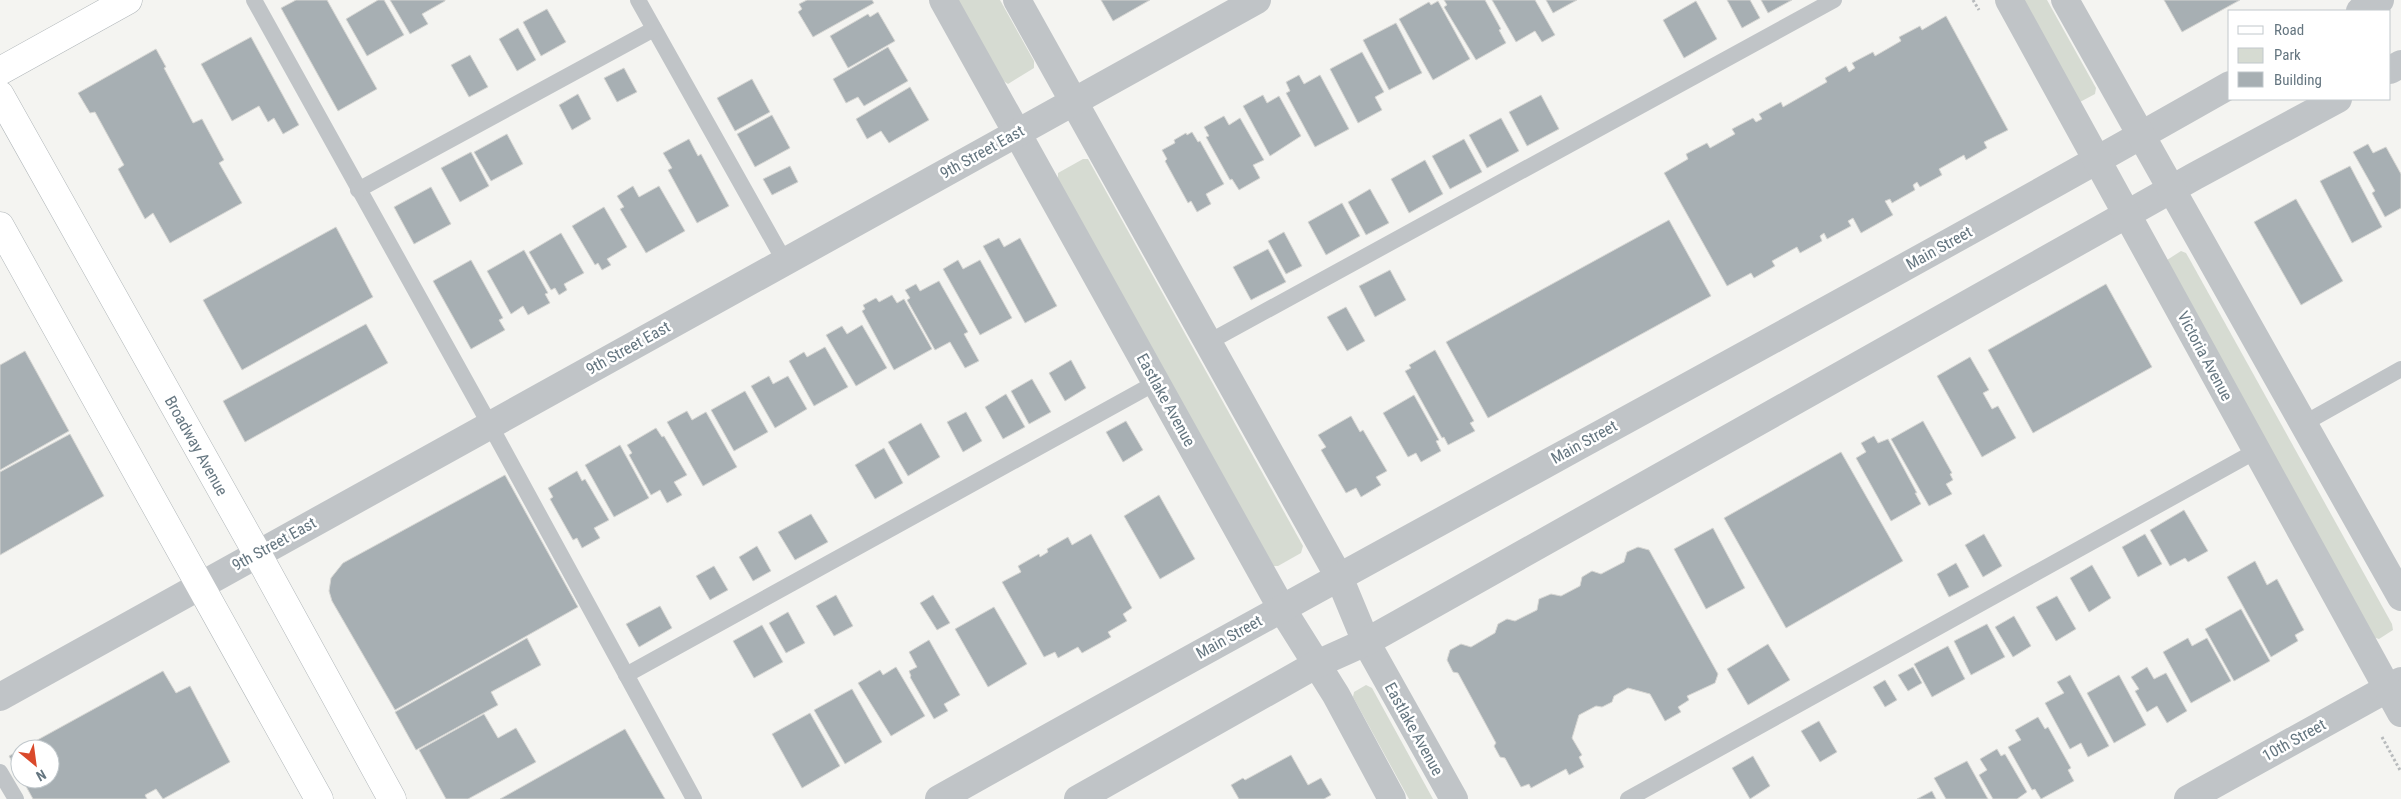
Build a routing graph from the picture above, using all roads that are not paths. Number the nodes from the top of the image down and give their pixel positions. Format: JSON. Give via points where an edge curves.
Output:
{"nodes":[{"id":1,"x":128,"y":0,"type":"edge"},
{"id":2,"x":254,"y":0,"type":"edge"},
{"id":3,"x":638,"y":0,"type":"edge"},
{"id":4,"x":943,"y":0,"type":"edge"},
{"id":5,"x":1017,"y":0,"type":"edge"},
{"id":6,"x":1257,"y":0,"type":"edge"},
{"id":7,"x":1834,"y":0,"type":"edge"},
{"id":8,"x":2009,"y":0,"type":"edge"},
{"id":9,"x":2065,"y":0,"type":"edge"},
{"id":10,"x":2380,"y":0,"type":"edge"},
{"id":11,"x":2362,"y":10,"type":"edge"},
{"id":12,"x":654,"y":29,"type":"junction"},
{"id":13,"x":0,"y":71,"type":"edge"},
{"id":14,"x":2228,"y":87,"type":"edge"},
{"id":15,"x":0,"y":95,"type":"edge"},
{"id":16,"x":2336,"y":100,"type":"edge"},
{"id":17,"x":1074,"y":102,"type":"junction"},
{"id":18,"x":1017,"y":132,"type":"junction"},
{"id":19,"x":2141,"y":137,"type":"junction"},
{"id":20,"x":2098,"y":162,"type":"junction"},
{"id":21,"x":358,"y":190,"type":"junction"},
{"id":22,"x":2172,"y":190,"type":"junction"},
{"id":23,"x":2128,"y":215,"type":"junction"},
{"id":24,"x":0,"y":226,"type":"edge"},
{"id":25,"x":785,"y":262,"type":"junction"},
{"id":26,"x":1207,"y":343,"type":"junction"},
{"id":27,"x":2401,"y":370,"type":"edge"},
{"id":28,"x":1157,"y":382,"type":"junction"},
{"id":29,"x":490,"y":424,"type":"junction"},
{"id":30,"x":2303,"y":424,"type":"junction"},
{"id":31,"x":2256,"y":450,"type":"junction"},
{"id":32,"x":258,"y":553,"type":"junction"},
{"id":33,"x":1339,"y":577,"type":"junction"},
{"id":34,"x":200,"y":585,"type":"junction"},
{"id":35,"x":2401,"y":597,"type":"edge"},
{"id":36,"x":1282,"y":609,"type":"junction"},
{"id":37,"x":1366,"y":642,"type":"junction"},
{"id":38,"x":1317,"y":664,"type":"junction"},
{"id":39,"x":626,"y":675,"type":"junction"},
{"id":40,"x":2394,"y":685,"type":"edge"},
{"id":41,"x":0,"y":697,"type":"edge"},
{"id":42,"x":2401,"y":713,"type":"edge"},
{"id":43,"x":0,"y":772,"type":"edge"},
{"id":44,"x":16,"y":799,"type":"edge"},
{"id":45,"x":319,"y":799,"type":"edge"},
{"id":46,"x":392,"y":799,"type":"edge"},
{"id":47,"x":694,"y":799,"type":"edge"},
{"id":48,"x":939,"y":799,"type":"edge"},
{"id":49,"x":1078,"y":799,"type":"edge"},
{"id":50,"x":1392,"y":799,"type":"edge"},
{"id":51,"x":1454,"y":799,"type":"edge"},
{"id":52,"x":1628,"y":799,"type":"edge"},
{"id":53,"x":2188,"y":799,"type":"edge"}],
"edges":[{"from":1,"to":13,"type":"main road"},
{"from":2,"to":21,"type":"lane"},
{"from":3,"to":12,"type":"lane"},
{"from":4,"to":18,"type":"street","name":"Eastlake Avenue"},
{"from":5,"to":17,"type":"street","name":"Eastlake Avenue"},
{"from":6,"to":17,"type":"street","name":"9th Street East"},
{"from":7,"to":26,"type":"lane"},
{"from":8,"to":20,"type":"street","name":"Victoria Avenue"},
{"from":9,"to":19,"type":"street"},
{"from":10,"to":11,"type":"street"},
{"from":12,"to":21,"type":"lane"},
{"from":12,"to":25,"type":"lane"},
{"from":14,"to":19,"type":"street","name":"Main Street"},
{"from":15,"to":32,"type":"main road","name":"Broadway Avenue"},
{"from":16,"to":22,"type":"street"},
{"from":17,"to":18,"type":"street","name":"9th Street East"},
{"from":17,"to":26,"type":"street","name":"Eastlake Avenue"},
{"from":18,"to":25,"type":"street","name":"9th Street East"},
{"from":18,"to":28,"type":"street","name":"Eastlake Avenue"},
{"from":19,"to":20,"type":"street","name":"Main Street"},
{"from":19,"to":22,"type":"street"},
{"from":20,"to":23,"type":"street","name":"Victoria Avenue"},
{"from":20,"to":33,"type":"street","name":"Main Street"},
{"from":21,"to":29,"type":"lane"},
{"from":22,"to":23,"type":"street"},
{"from":22,"to":30,"type":"street"},
{"from":23,"to":31,"type":"street","name":"Victoria Avenue"},
{"from":23,"to":37,"type":"street"},
{"from":24,"to":34,"type":"main road"},
{"from":25,"to":29,"type":"street","name":"9th Street East"},
{"from":26,"to":33,"type":"street","name":"Eastlake Avenue"},
{"from":27,"to":30,"type":"lane"},
{"from":28,"to":36,"type":"street","name":"Eastlake Avenue"},
{"from":28,"to":39,"type":"lane"},
{"from":29,"to":32,"type":"street","name":"9th Street East"},
{"from":29,"to":39,"type":"lane"},
{"from":30,"to":35,"type":"street"},
{"from":31,"to":40,"type":"street","name":"Victoria Avenue"},
{"from":31,"to":52,"type":"lane"},
{"from":32,"to":34,"type":"street","name":"9th Street East"},
{"from":32,"to":46,"type":"main road","name":"Broadway Avenue"},
{"from":33,"to":36,"type":"street","name":"Main Street"},
{"from":33,"to":37,"type":"street","name":"Eastlake Avenue"},
{"from":34,"to":41,"type":"street","name":"9th Street East"},
{"from":34,"to":45,"type":"main road"},
{"from":36,"to":38,"type":"street","name":"Eastlake Avenue"},
{"from":36,"to":48,"type":"street","name":"Main Street"},
{"from":37,"to":38,"type":"street"},
{"from":37,"to":51,"type":"street","name":"Eastlake Avenue"},
{"from":38,"to":49,"type":"street"},
{"from":38,"to":50,"type":"street","name":"Eastlake Avenue"},
{"from":39,"to":47,"type":"lane"},
{"from":40,"to":42,"type":"street","name":"Victoria Avenue"},
{"from":40,"to":53,"type":"street","name":"10th Street"},
{"from":43,"to":44,"type":"lane"}]}
